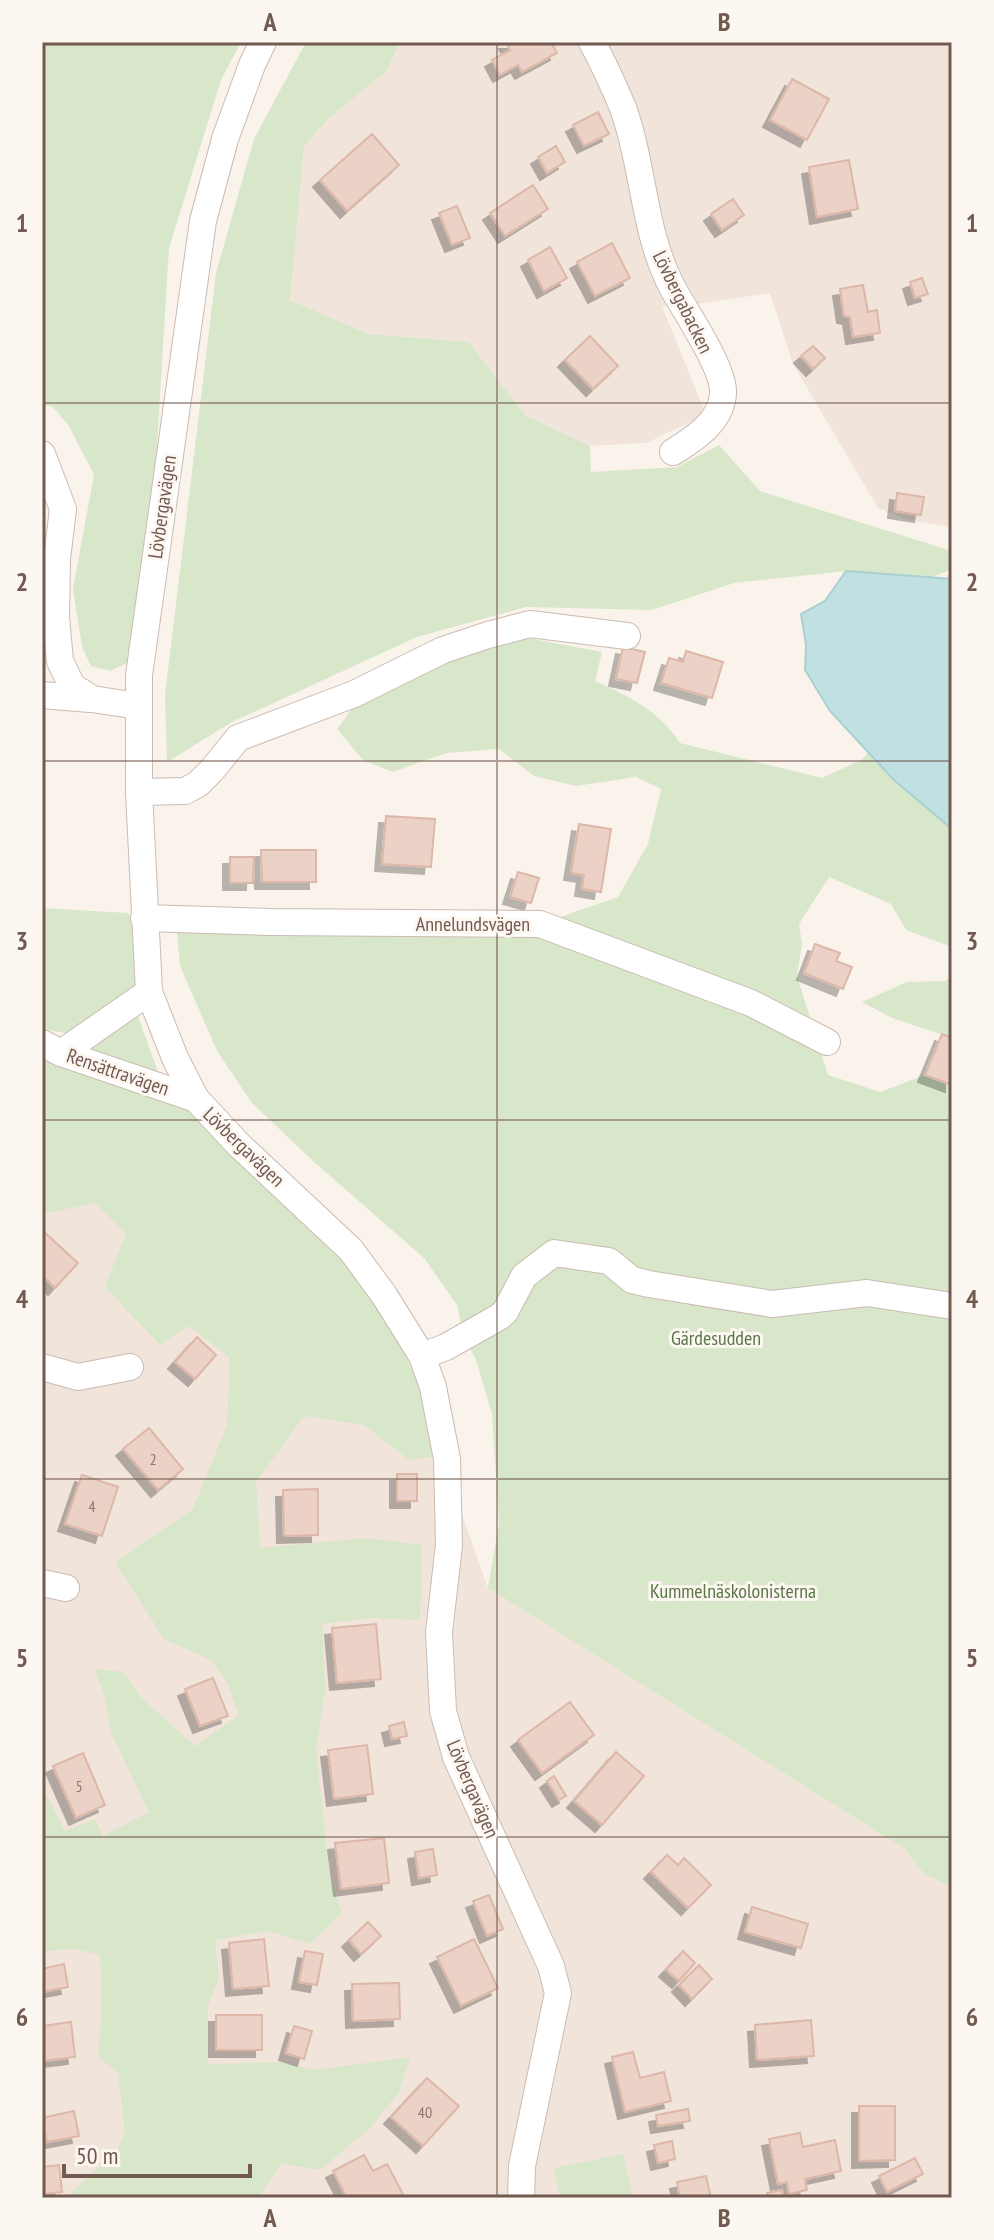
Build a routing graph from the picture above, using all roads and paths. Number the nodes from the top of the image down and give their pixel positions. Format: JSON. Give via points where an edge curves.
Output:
{"nodes":[{"id":1,"x":263,"y":42,"type":"edge"},
{"id":2,"x":595,"y":43,"type":"edge"},
{"id":3,"x":673,"y":452,"type":"dead end"},
{"id":4,"x":42,"y":454,"type":"edge"},
{"id":5,"x":627,"y":636,"type":"dead end"},
{"id":6,"x":42,"y":695,"type":"edge"},
{"id":7,"x":92,"y":699,"type":"junction"},
{"id":8,"x":138,"y":706,"type":"junction"},
{"id":9,"x":139,"y":792,"type":"junction"},
{"id":10,"x":144,"y":918,"type":"junction"},
{"id":11,"x":149,"y":992,"type":"junction"},
{"id":12,"x":827,"y":1042,"type":"dead end"},
{"id":13,"x":52,"y":1048,"type":"edge"},
{"id":14,"x":196,"y":1099,"type":"junction"},
{"id":15,"x":952,"y":1306,"type":"edge"},
{"id":16,"x":422,"y":1356,"type":"junction"},
{"id":17,"x":42,"y":1367,"type":"edge"},
{"id":18,"x":130,"y":1367,"type":"dead end"},
{"id":19,"x":521,"y":2198,"type":"edge"}],
"edges":[{"from":1,"to":8,"type":"street","name":"Lövbergavägen","via":[[225,139],[203,221]]},
{"from":2,"to":3,"type":"street","name":"Lövbergabacken","via":[[623,109],[655,248],[724,392],[713,420]]},
{"from":4,"to":7,"type":"street","via":[[63,509],[56,602],[60,661],[72,686]]},
{"from":5,"to":9,"type":"street","via":[[530,624],[488,635],[238,738],[212,770],[185,791]]},
{"from":6,"to":7,"type":"street"},
{"from":7,"to":8,"type":"street"},
{"from":8,"to":9,"type":"street","name":"Lövbergavägen"},
{"from":9,"to":10,"type":"street","name":"Lövbergavägen"},
{"from":10,"to":11,"type":"street","name":"Lövbergavägen"},
{"from":10,"to":12,"type":"street","name":"Annelundsvägen","via":[[540,924],[751,1003]]},
{"from":11,"to":13,"type":"street"},
{"from":11,"to":14,"type":"street","name":"Lövbergavägen"},
{"from":13,"to":14,"type":"street","name":"Rensättravägen"},
{"from":14,"to":16,"type":"street","name":"Lövbergavägen","via":[[351,1250]]},
{"from":15,"to":16,"type":"street","via":[[867,1293],[772,1304],[649,1284],[632,1280],[609,1261],[554,1253],[524,1276],[499,1317]]},
{"from":16,"to":19,"type":"street","name":"Lövbergavägen","via":[[447,1459],[449,1545],[439,1632],[443,1711],[456,1757],[551,1966],[558,1993],[522,2166]]},
{"from":17,"to":18,"type":"street","via":[[78,1377]]}]}
